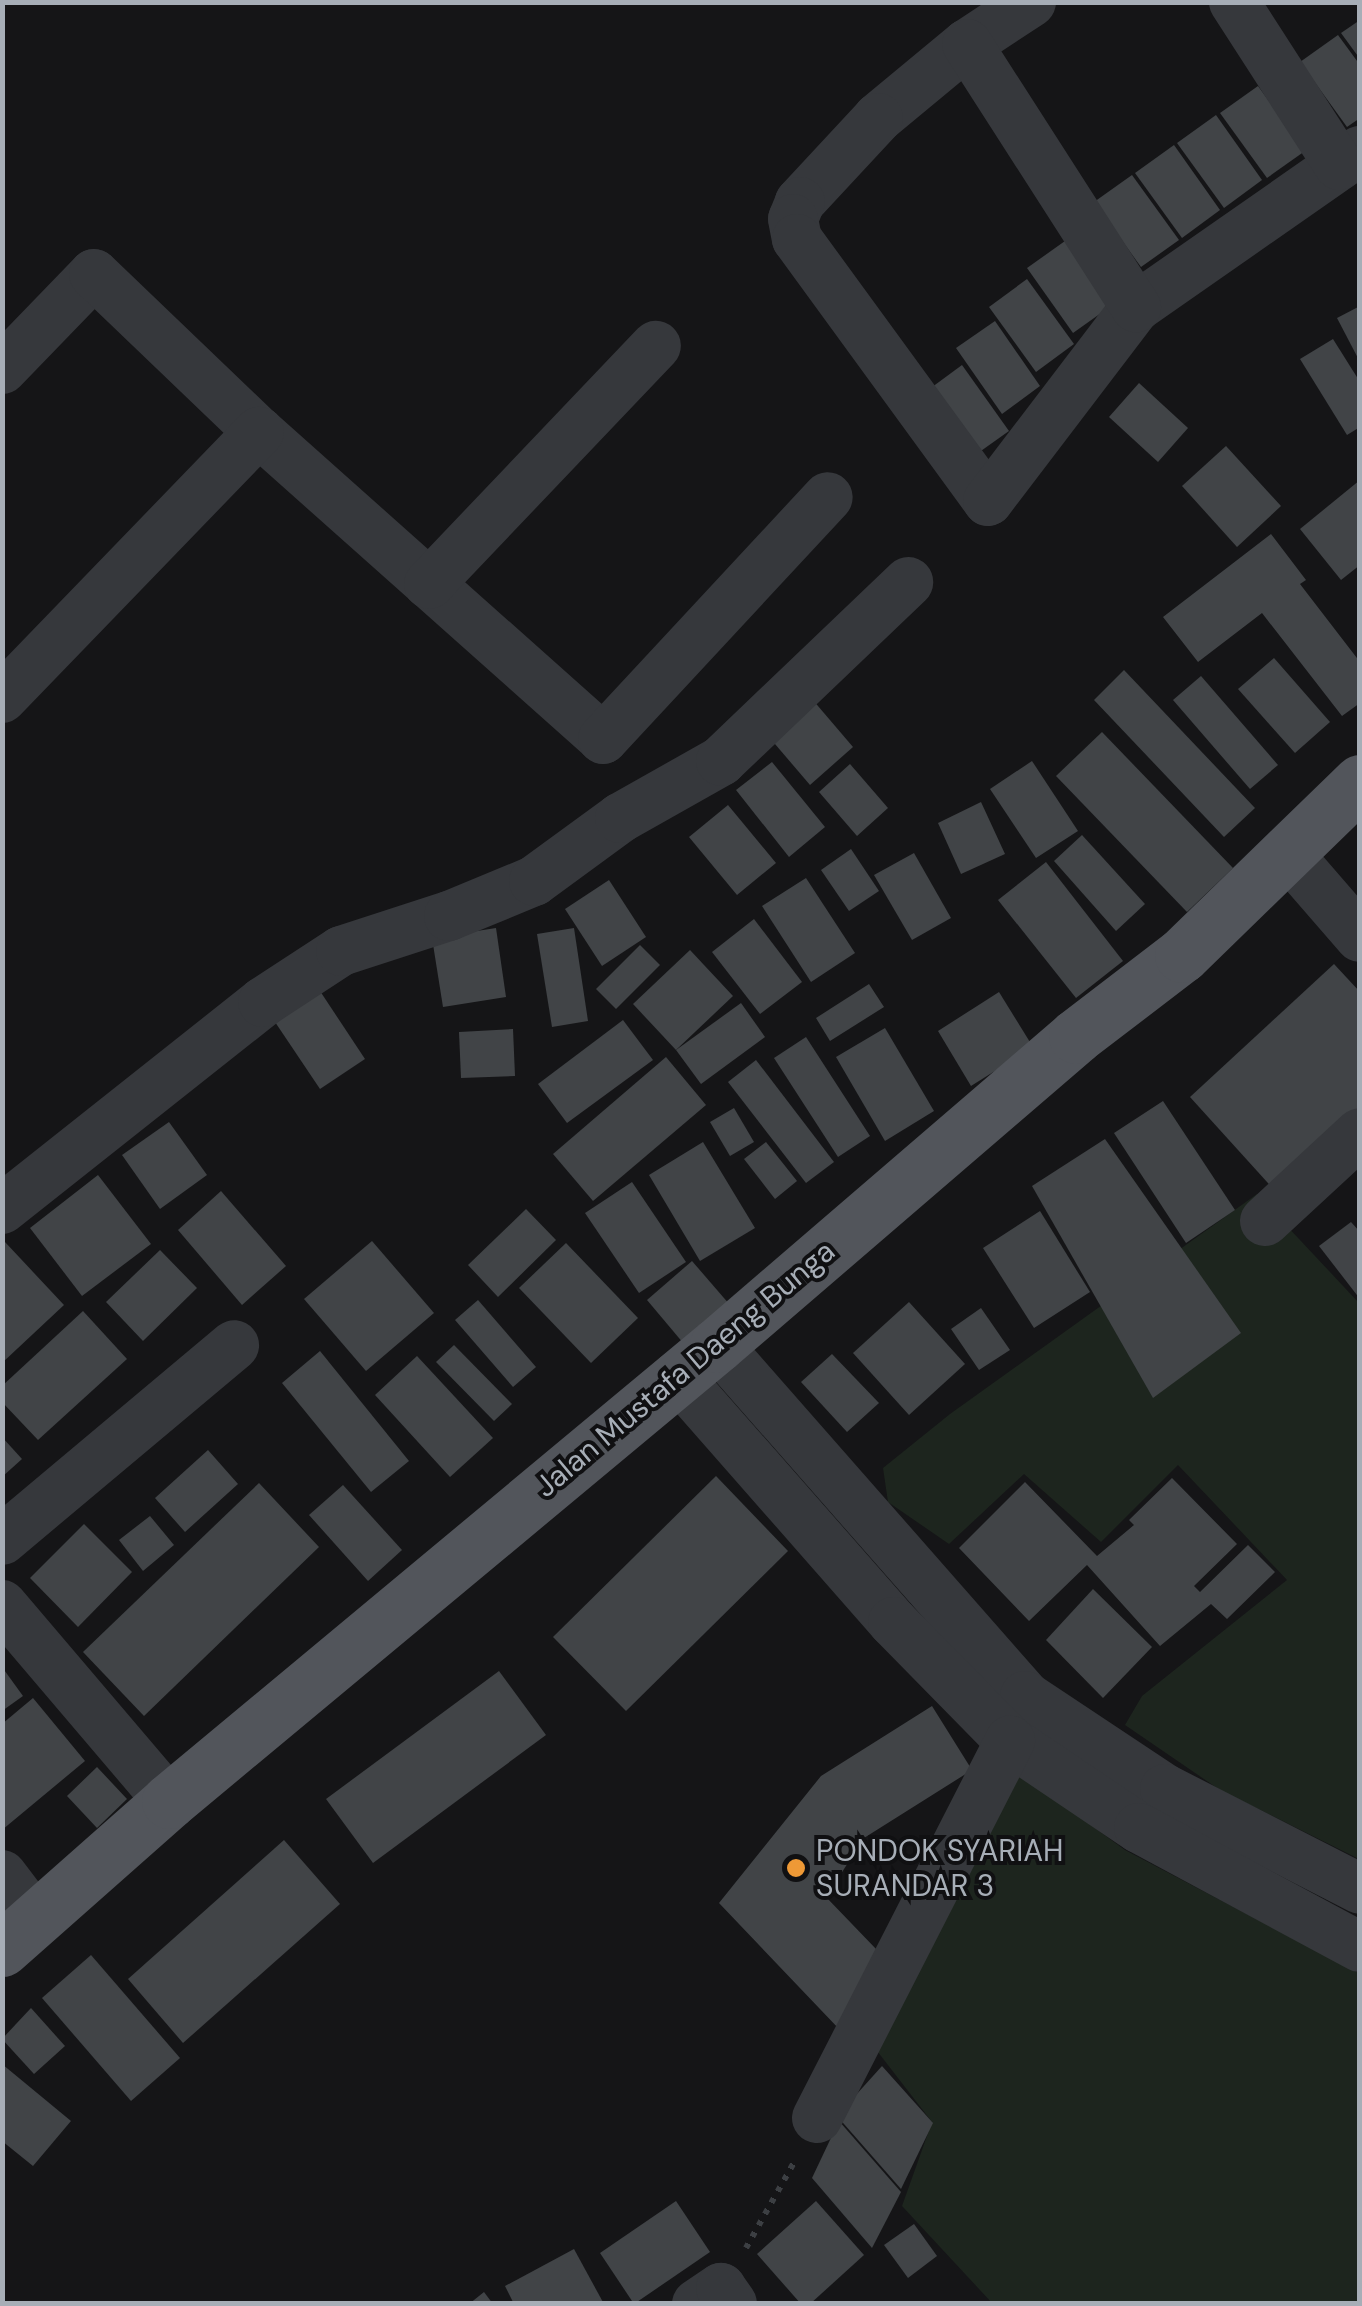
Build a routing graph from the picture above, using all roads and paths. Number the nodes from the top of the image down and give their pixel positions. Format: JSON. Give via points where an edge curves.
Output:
{"nodes":[{"id":1,"x":1031,"y":2,"type":"edge"},
{"id":2,"x":1234,"y":2,"type":"edge"},
{"id":3,"x":967,"y":44,"type":"junction"},
{"id":4,"x":1349,"y":158,"type":"edge"},
{"id":5,"x":1136,"y":306,"type":"junction"},
{"id":6,"x":656,"y":346,"type":"dead end"},
{"id":7,"x":2,"y":369,"type":"edge"},
{"id":8,"x":260,"y":432,"type":"junction"},
{"id":9,"x":828,"y":498,"type":"dead end"},
{"id":10,"x":908,"y":582,"type":"dead end"},
{"id":11,"x":429,"y":584,"type":"junction"},
{"id":12,"x":2,"y":698,"type":"edge"},
{"id":13,"x":1360,"y":782,"type":"edge"},
{"id":14,"x":1287,"y":853,"type":"junction"},
{"id":15,"x":1360,"y":937,"type":"edge"},
{"id":16,"x":1360,"y":1133,"type":"edge"},
{"id":17,"x":2,"y":1209,"type":"edge"},
{"id":18,"x":1265,"y":1222,"type":"dead end"},
{"id":19,"x":234,"y":1345,"type":"dead end"},
{"id":20,"x":697,"y":1360,"type":"junction"},
{"id":21,"x":796,"y":1438,"type":"junction"},
{"id":22,"x":758,"y":1469,"type":"junction"},
{"id":23,"x":2,"y":1540,"type":"edge"},
{"id":24,"x":2,"y":1605,"type":"edge"},
{"id":25,"x":1010,"y":1740,"type":"junction"},
{"id":26,"x":169,"y":1802,"type":"junction"},
{"id":27,"x":2,"y":1875,"type":"edge"},
{"id":28,"x":1360,"y":1890,"type":"edge"},
{"id":29,"x":19,"y":1935,"type":"edge"},
{"id":30,"x":1360,"y":1947,"type":"edge"},
{"id":31,"x":816,"y":2118,"type":"joint"},
{"id":32,"x":716,"y":2298,"type":"edge"}],
"edges":[{"from":1,"to":3,"type":"street"},
{"from":2,"to":4,"type":"street"},
{"from":3,"to":5,"type":"street"},
{"from":3,"to":5,"type":"street","via":[[878,118],[800,202],[792,219],[798,239],[988,501]]},
{"from":4,"to":5,"type":"street"},
{"from":6,"to":11,"type":"street"},
{"from":7,"to":8,"type":"street","via":[[94,274]]},
{"from":8,"to":11,"type":"street"},
{"from":8,"to":12,"type":"street"},
{"from":9,"to":11,"type":"street","via":[[603,739]]},
{"from":10,"to":17,"type":"street","via":[[722,761],[620,818],[534,881],[341,951],[263,1002]]},
{"from":13,"to":14,"type":"main road","name":"Jalan Mustafa Daeng Bunga"},
{"from":14,"to":15,"type":"street"},
{"from":14,"to":20,"type":"main road","name":"Jalan Mustafa Daeng Bunga","via":[[1182,955],[1076,1036]]},
{"from":16,"to":18,"type":"street"},
{"from":19,"to":23,"type":"street"},
{"from":20,"to":21,"type":"street"},
{"from":20,"to":22,"type":"street"},
{"from":20,"to":26,"type":"main road","name":"Jalan Mustafa Daeng Bunga"},
{"from":21,"to":22,"type":"street"},
{"from":21,"to":28,"type":"street","via":[[1026,1696],[1166,1789]]},
{"from":22,"to":25,"type":"street","via":[[906,1636]]},
{"from":24,"to":26,"type":"street"},
{"from":25,"to":30,"type":"street","via":[[1139,1828]]},
{"from":25,"to":31,"type":"street"},
{"from":26,"to":29,"type":"main road","name":"Jalan Mustafa Daeng Bunga"},
{"from":27,"to":29,"type":"street"},
{"from":31,"to":32,"type":"path"}]}
